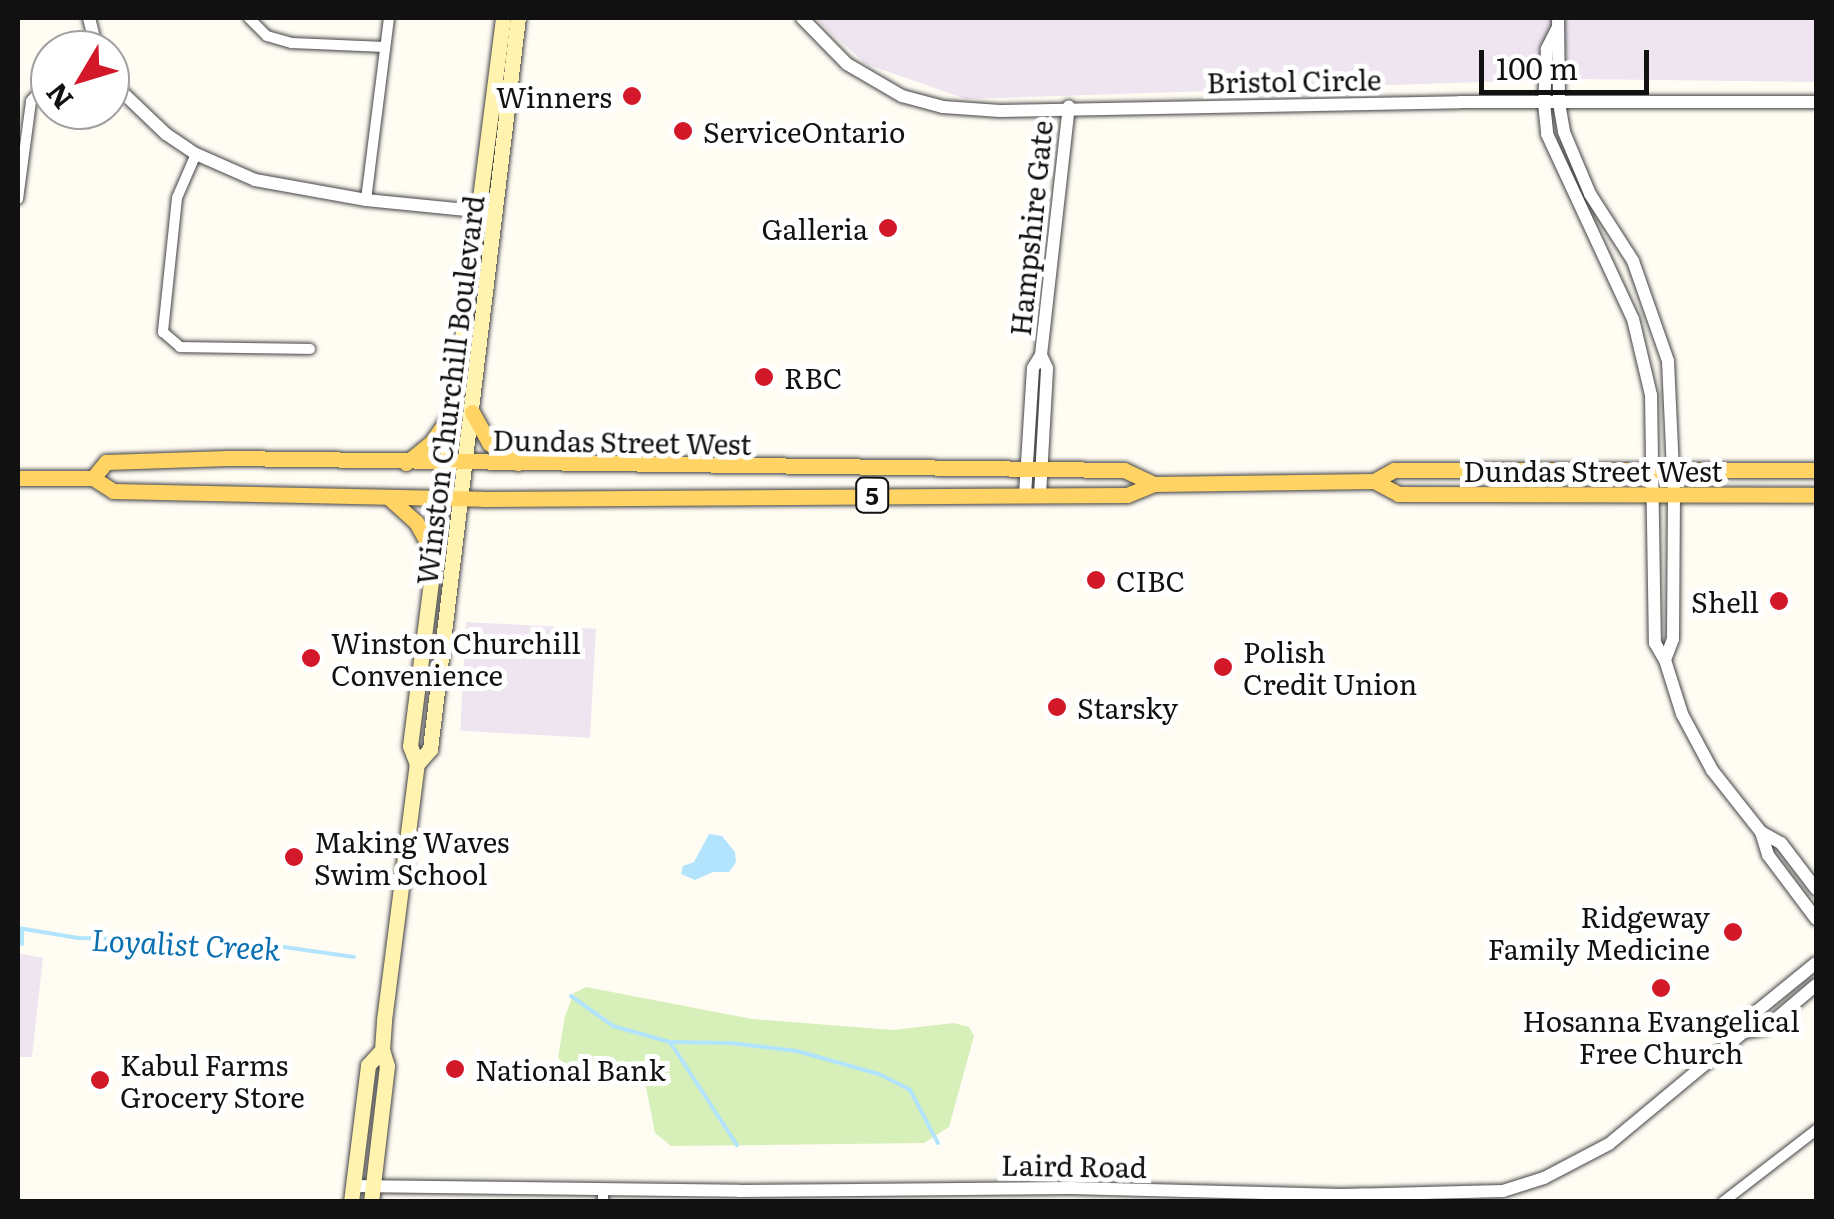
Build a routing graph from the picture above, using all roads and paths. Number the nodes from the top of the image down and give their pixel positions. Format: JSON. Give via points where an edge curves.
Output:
{"nodes":[{"id":1,"x":249,"y":18,"type":"edge"},
{"id":2,"x":388,"y":18,"type":"edge"},
{"id":3,"x":502,"y":18,"type":"edge"},
{"id":4,"x":518,"y":18,"type":"edge"},
{"id":5,"x":802,"y":18,"type":"edge"},
{"id":6,"x":1558,"y":22,"type":"edge"},
{"id":7,"x":385,"y":47,"type":"junction"},
{"id":8,"x":130,"y":97,"type":"edge"},
{"id":9,"x":1544,"y":102,"type":"junction"},
{"id":10,"x":1559,"y":102,"type":"junction"},
{"id":11,"x":1816,"y":102,"type":"edge"},
{"id":12,"x":1068,"y":107,"type":"junction"},
{"id":13,"x":30,"y":109,"type":"edge"},
{"id":14,"x":196,"y":154,"type":"junction"},
{"id":15,"x":18,"y":200,"type":"edge"},
{"id":16,"x":366,"y":200,"type":"junction"},
{"id":17,"x":478,"y":211,"type":"junction"},
{"id":18,"x":496,"y":212,"type":"junction"},
{"id":19,"x":310,"y":349,"type":"dead end"},
{"id":20,"x":452,"y":412,"type":"junction"},
{"id":21,"x":472,"y":412,"type":"junction"},
{"id":22,"x":406,"y":462,"type":"junction"},
{"id":23,"x":446,"y":463,"type":"junction"},
{"id":24,"x":465,"y":464,"type":"junction"},
{"id":25,"x":522,"y":465,"type":"junction"},
{"id":26,"x":1034,"y":469,"type":"junction"},
{"id":27,"x":1816,"y":470,"type":"edge"},
{"id":28,"x":18,"y":478,"type":"edge"},
{"id":29,"x":93,"y":478,"type":"junction"},
{"id":30,"x":1374,"y":481,"type":"junction"},
{"id":31,"x":1654,"y":483,"type":"junction"},
{"id":32,"x":1674,"y":483,"type":"junction"},
{"id":33,"x":1154,"y":484,"type":"junction"},
{"id":34,"x":1033,"y":495,"type":"junction"},
{"id":35,"x":1816,"y":495,"type":"edge"},
{"id":36,"x":388,"y":497,"type":"junction"},
{"id":37,"x":442,"y":498,"type":"junction"},
{"id":38,"x":461,"y":499,"type":"junction"},
{"id":39,"x":435,"y":556,"type":"junction"},
{"id":40,"x":1665,"y":660,"type":"junction"},
{"id":41,"x":417,"y":764,"type":"junction"},
{"id":42,"x":1761,"y":832,"type":"junction"},
{"id":43,"x":1816,"y":889,"type":"edge"},
{"id":44,"x":1816,"y":919,"type":"edge"},
{"id":45,"x":1816,"y":963,"type":"edge"},
{"id":46,"x":1816,"y":985,"type":"edge"},
{"id":47,"x":1744,"y":1032,"type":"junction"},
{"id":48,"x":382,"y":1050,"type":"junction"},
{"id":49,"x":1816,"y":1130,"type":"edge"},
{"id":50,"x":352,"y":1194,"type":"edge"},
{"id":51,"x":372,"y":1194,"type":"edge"},
{"id":52,"x":603,"y":1196,"type":"edge"},
{"id":53,"x":739,"y":1196,"type":"edge"},
{"id":54,"x":1152,"y":1197,"type":"edge"},
{"id":55,"x":1723,"y":1202,"type":"edge"}],
"edges":[{"from":1,"to":7,"type":"street","via":[[268,36],[292,43]]},
{"from":2,"to":7,"type":"street"},
{"from":3,"to":17,"type":"main road","name":"Winston Churchill Boulevard"},
{"from":4,"to":18,"type":"main road","name":"Winston Churchill Boulevard"},
{"from":5,"to":12,"type":"street","name":"Bristol Circle","via":[[846,64],[902,96],[1000,111]]},
{"from":6,"to":9,"type":"street","via":[[1546,49]]},
{"from":6,"to":10,"type":"street"},
{"from":7,"to":16,"type":"street"},
{"from":8,"to":14,"type":"street"},
{"from":9,"to":10,"type":"street","name":"Bristol Circle"},
{"from":9,"to":12,"type":"street","name":"Bristol Circle"},
{"from":9,"to":31,"type":"street","via":[[1556,157],[1633,319],[1651,395]]},
{"from":10,"to":11,"type":"street","name":"Bristol Circle"},
{"from":10,"to":32,"type":"street","via":[[1576,168],[1633,261],[1656,317],[1670,376]]},
{"from":12,"to":26,"type":"street","name":"Hampshire Gate"},
{"from":13,"to":15,"type":"street"},
{"from":14,"to":16,"type":"street","via":[[255,180]]},
{"from":14,"to":19,"type":"street","via":[[177,198],[163,332],[180,347]]},
{"from":16,"to":17,"type":"street"},
{"from":17,"to":18,"type":"street"},
{"from":17,"to":20,"type":"main road","name":"Winston Churchill Boulevard"},
{"from":18,"to":21,"type":"main road","name":"Winston Churchill Boulevard"},
{"from":20,"to":22,"type":"main road","via":[[431,443]]},
{"from":20,"to":23,"type":"main road","name":"Winston Churchill Boulevard"},
{"from":21,"to":24,"type":"main road","name":"Winston Churchill Boulevard"},
{"from":21,"to":25,"type":"main road","via":[[489,443]]},
{"from":22,"to":23,"type":"main road","name":"Dundas Street West"},
{"from":22,"to":29,"type":"main road","name":"Dundas Street West","via":[[106,462]]},
{"from":23,"to":24,"type":"main road","name":"Dundas Street West"},
{"from":23,"to":37,"type":"main road","name":"Winston Churchill Boulevard"},
{"from":24,"to":25,"type":"main road","name":"Dundas Street West","number":"5"},
{"from":24,"to":38,"type":"main road","name":"Winston Churchill Boulevard"},
{"from":25,"to":26,"type":"main road","name":"Dundas Street West","number":"5"},
{"from":26,"to":33,"type":"main road","name":"Dundas Street West","number":"5","via":[[1124,470]]},
{"from":26,"to":34,"type":"street","name":"Hampshire Gate"},
{"from":27,"to":32,"type":"main road","name":"Dundas Street West","number":"5"},
{"from":28,"to":29,"type":"main road","name":"Dundas Street West"},
{"from":29,"to":36,"type":"main road","name":"Dundas Street West","via":[[113,491]]},
{"from":30,"to":31,"type":"main road","name":"Dundas Street West","number":"5","via":[[1394,470]]},
{"from":30,"to":31,"type":"main road","name":"Dundas Street West","number":"5","via":[[1398,494]]},
{"from":30,"to":33,"type":"main road","name":"Dundas Street West","number":"5"},
{"from":31,"to":32,"type":"main road","name":"Dundas Street West","number":"5"},
{"from":31,"to":32,"type":"main road","name":"Dundas Street West","number":"5"},
{"from":31,"to":40,"type":"street","via":[[1655,643]]},
{"from":32,"to":35,"type":"main road","name":"Dundas Street West","number":"5"},
{"from":32,"to":40,"type":"street","via":[[1673,639]]},
{"from":33,"to":34,"type":"main road","name":"Dundas Street West","number":"5","via":[[1127,496]]},
{"from":34,"to":38,"type":"main road","name":"Dundas Street West","number":"5"},
{"from":36,"to":37,"type":"main road","name":"Dundas Street West"},
{"from":36,"to":39,"type":"main road","via":[[416,522]]},
{"from":37,"to":38,"type":"main road","name":"Dundas Street West"},
{"from":37,"to":39,"type":"main road","name":"Winston Churchill Boulevard"},
{"from":38,"to":41,"type":"main road","name":"Winston Churchill Boulevard","via":[[430,749]]},
{"from":39,"to":41,"type":"main road","name":"Winston Churchill Boulevard","via":[[410,746]]},
{"from":40,"to":42,"type":"street","via":[[1682,714],[1712,770]]},
{"from":41,"to":48,"type":"main road","name":"Winston Churchill Boulevard"},
{"from":42,"to":43,"type":"street","via":[[1780,842]]},
{"from":42,"to":44,"type":"street","via":[[1768,855]]},
{"from":45,"to":47,"type":"street","name":"Laird Road","via":[[1752,1015]]},
{"from":46,"to":47,"type":"street","name":"Laird Road","via":[[1764,1028]]},
{"from":47,"to":54,"type":"street","name":"Laird Road","via":[[1609,1144],[1544,1178],[1503,1190]]},
{"from":48,"to":50,"type":"main road","name":"Winston Churchill Boulevard","via":[[368,1064]]},
{"from":48,"to":51,"type":"main road","name":"Winston Churchill Boulevard","via":[[388,1066]]},
{"from":49,"to":55,"type":"street"},
{"from":50,"to":51,"type":"street","name":"Laird Road"},
{"from":51,"to":52,"type":"street","name":"Laird Road"},
{"from":52,"to":53,"type":"street","name":"Laird Road"},
{"from":53,"to":54,"type":"street","name":"Laird Road","via":[[1070,1188]]}]}
